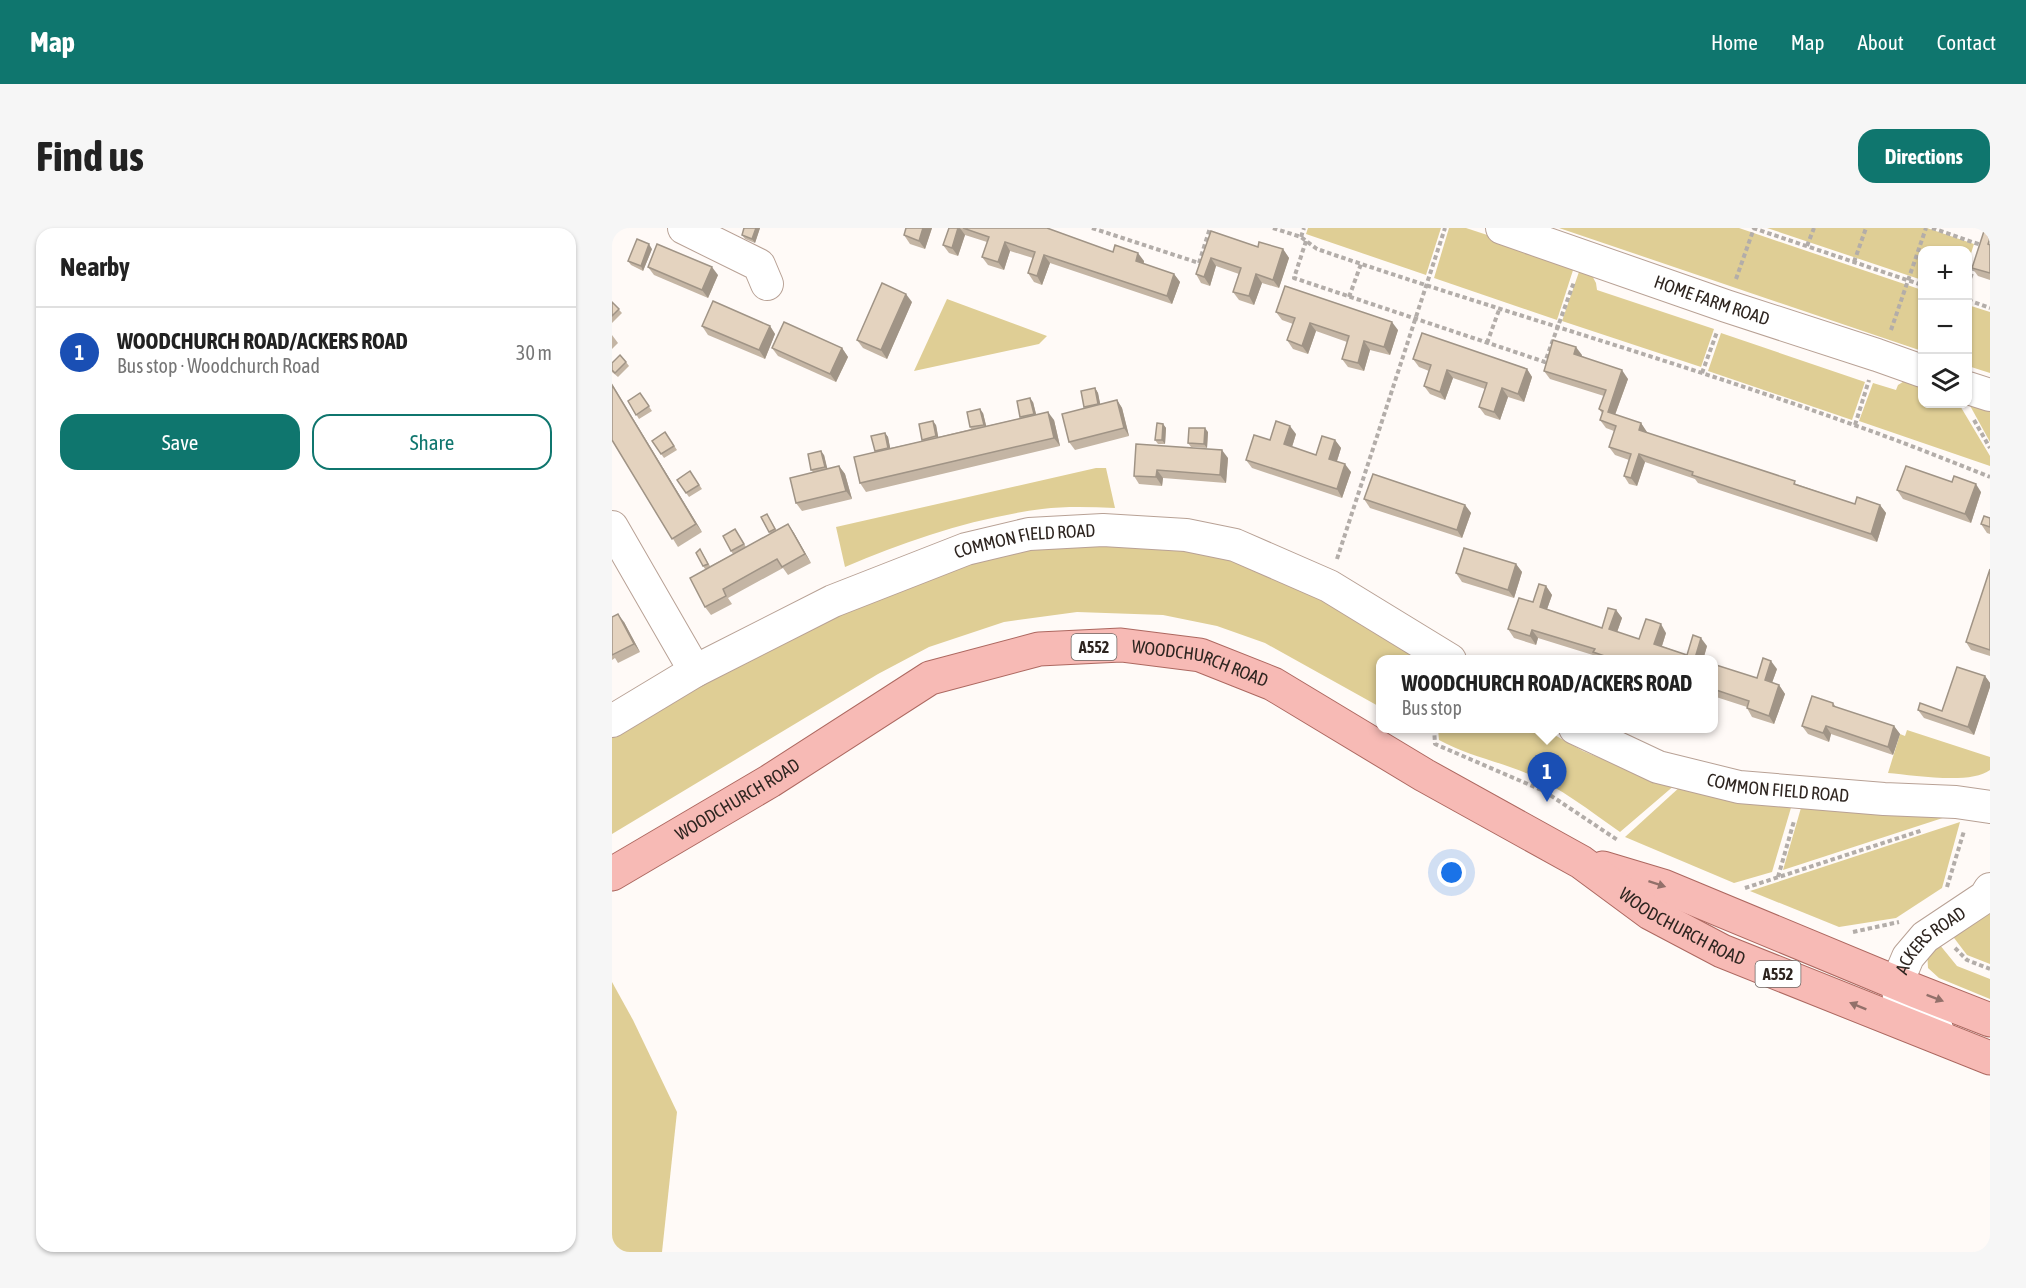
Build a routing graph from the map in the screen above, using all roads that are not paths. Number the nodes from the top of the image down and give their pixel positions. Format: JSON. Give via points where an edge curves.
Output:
{"nodes":[{"id":1,"x":684,"y":228,"type":"edge"},
{"id":2,"x":1502,"y":228,"type":"edge"},
{"id":3,"x":767,"y":284,"type":"dead end"},
{"id":4,"x":1918,"y":369,"type":"edge"},
{"id":5,"x":612,"y":527,"type":"edge"},
{"id":6,"x":1442,"y":655,"type":"edge"},
{"id":7,"x":695,"y":671,"type":"junction"},
{"id":8,"x":612,"y":721,"type":"edge"},
{"id":9,"x":1584,"y":733,"type":"edge"},
{"id":10,"x":1990,"y":807,"type":"edge"},
{"id":11,"x":1581,"y":862,"type":"junction"},
{"id":12,"x":612,"y":874,"type":"edge"},
{"id":13,"x":1989,"y":894,"type":"edge"},
{"id":14,"x":1898,"y":983,"type":"junction"},
{"id":15,"x":1990,"y":1020,"type":"edge"},
{"id":16,"x":1990,"y":1053,"type":"edge"},
{"id":17,"x":1990,"y":1058,"type":"edge"}],
"edges":[{"from":1,"to":3,"type":"street","via":[[759,265]]},
{"from":2,"to":4,"type":"street","name":"HOME FARM ROAD"},
{"from":5,"to":7,"type":"street"},
{"from":6,"to":7,"type":"street","name":"COMMON FIELD ROAD","via":[[1329,586],[1234,545],[1186,535],[1103,530],[1029,534],[966,549],[801,616]]},
{"from":7,"to":8,"type":"street","name":"COMMON FIELD ROAD"},
{"from":9,"to":10,"type":"street","name":"COMMON FIELD ROAD","via":[[1658,767],[1739,787]]},
{"from":11,"to":12,"type":"main road","name":"WOODCHURCH ROAD","number":"A552","via":[[1424,775],[1273,684],[1200,655],[1121,645],[1039,649],[930,678],[770,781]]},
{"from":11,"to":14,"type":"main road","name":"WOODCHURCH ROAD","number":"A552","one_way":true,"via":[[1664,886]]},
{"from":17,"to":11,"type":"main road","name":"WOODCHURCH ROAD","number":"A552","one_way":true,"via":[[1722,951],[1650,913]]},
{"from":13,"to":14,"type":"street","name":"ACKERS ROAD","via":[[1925,937],[1908,957]]},
{"from":14,"to":15,"type":"main road","name":"WOODCHURCH ROAD","number":"A552","one_way":true},
{"from":14,"to":16,"type":"street","name":"ACKERS ROAD","via":[[1900,1003],[1922,1023]]}]}
